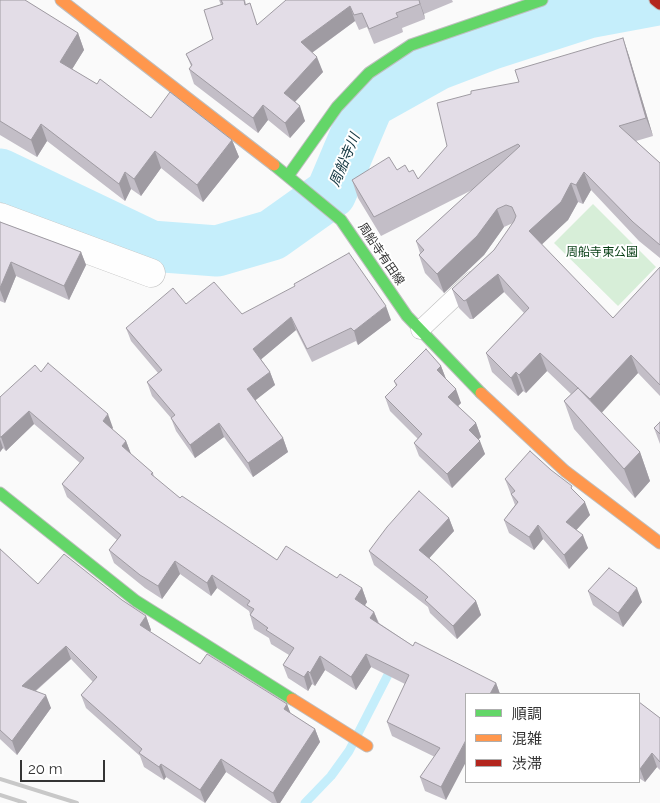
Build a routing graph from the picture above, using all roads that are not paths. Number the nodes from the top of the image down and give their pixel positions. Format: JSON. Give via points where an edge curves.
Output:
{"nodes":[{"id":1,"x":61,"y":0,"type":"edge"},
{"id":2,"x":542,"y":0,"type":"edge"},
{"id":3,"x":655,"y":0,"type":"edge"},
{"id":4,"x":660,"y":4,"type":"edge"},
{"id":5,"x":288,"y":176,"type":"junction"},
{"id":6,"x":0,"y":217,"type":"edge"},
{"id":7,"x":485,"y":268,"type":"edge"},
{"id":8,"x":151,"y":273,"type":"dead end"},
{"id":9,"x":420,"y":330,"type":"junction"},
{"id":10,"x":0,"y":494,"type":"edge"},
{"id":11,"x":660,"y":543,"type":"edge"},
{"id":12,"x":364,"y":743,"type":"dead end"}],
"edges":[{"from":1,"to":5,"type":"main road","name":"周船寺有田線"},
{"from":2,"to":5,"type":"main road","via":[[411,45],[369,73],[338,107]]},
{"from":3,"to":4,"type":"main road"},
{"from":5,"to":9,"type":"main road","name":"周船寺有田線","via":[[341,220]]},
{"from":6,"to":8,"type":"street"},
{"from":7,"to":9,"type":"lane"},
{"from":9,"to":11,"type":"main road","name":"周船寺有田線","via":[[482,394],[565,471]]},
{"from":10,"to":12,"type":"main road","via":[[136,601]]}]}
